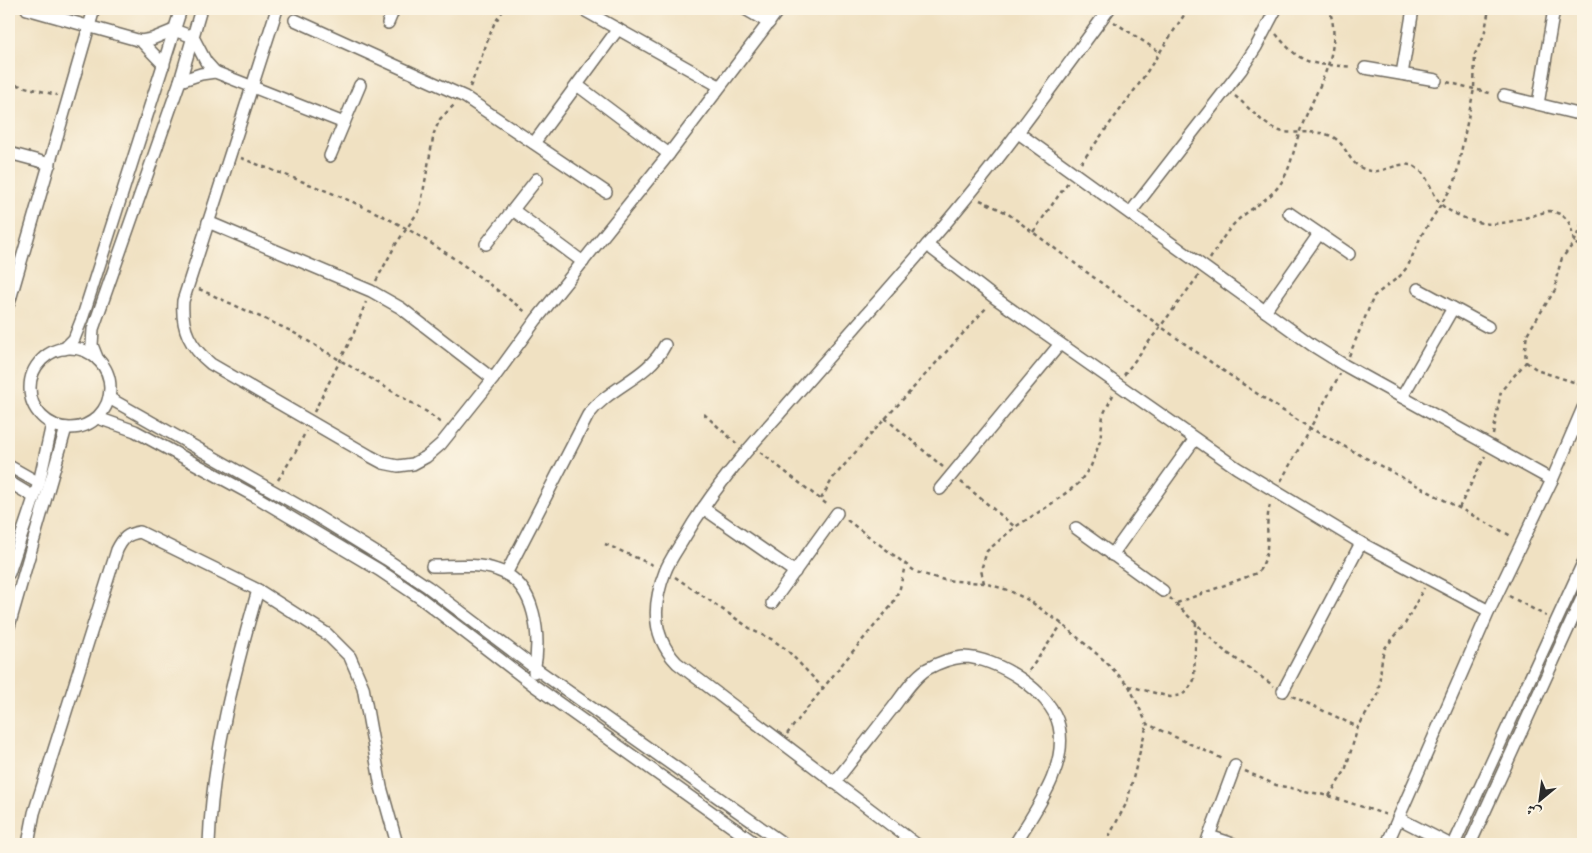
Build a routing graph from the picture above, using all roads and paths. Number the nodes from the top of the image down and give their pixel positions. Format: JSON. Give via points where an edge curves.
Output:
{"nodes":[{"id":1,"x":27,"y":9,"type":"edge"},
{"id":2,"x":94,"y":9,"type":"edge"},
{"id":3,"x":181,"y":9,"type":"edge"},
{"id":4,"x":201,"y":9,"type":"edge"},
{"id":5,"x":277,"y":9,"type":"edge"},
{"id":6,"x":394,"y":9,"type":"edge"},
{"id":7,"x":504,"y":9,"type":"edge"},
{"id":8,"x":582,"y":9,"type":"edge"},
{"id":9,"x":745,"y":9,"type":"edge"},
{"id":10,"x":779,"y":9,"type":"edge"},
{"id":11,"x":1188,"y":9,"type":"edge"},
{"id":12,"x":1276,"y":9,"type":"edge"},
{"id":13,"x":1329,"y":9,"type":"edge"},
{"id":14,"x":1413,"y":9,"type":"edge"},
{"id":15,"x":1489,"y":9,"type":"edge"},
{"id":16,"x":1554,"y":9,"type":"edge"},
{"id":17,"x":1107,"y":12,"type":"edge"},
{"id":18,"x":295,"y":20,"type":"dead end"},
{"id":19,"x":768,"y":22,"type":"junction"},
{"id":20,"x":388,"y":23,"type":"dead end"},
{"id":21,"x":1269,"y":25,"type":"junction"},
{"id":22,"x":89,"y":26,"type":"junction"},
{"id":23,"x":618,"y":29,"type":"junction"},
{"id":24,"x":174,"y":30,"type":"junction"},
{"id":25,"x":193,"y":37,"type":"junction"},
{"id":26,"x":141,"y":41,"type":"junction"},
{"id":27,"x":1160,"y":53,"type":"junction"},
{"id":28,"x":164,"y":65,"type":"junction"},
{"id":29,"x":1328,"y":65,"type":"junction"},
{"id":30,"x":1365,"y":68,"type":"joint"},
{"id":31,"x":215,"y":72,"type":"junction"},
{"id":32,"x":1402,"y":74,"type":"junction"},
{"id":33,"x":1436,"y":80,"type":"joint"},
{"id":34,"x":180,"y":81,"type":"junction"},
{"id":35,"x":9,"y":83,"type":"edge"},
{"id":36,"x":360,"y":85,"type":"dead end"},
{"id":37,"x":577,"y":85,"type":"junction"},
{"id":38,"x":252,"y":86,"type":"junction"},
{"id":39,"x":720,"y":86,"type":"junction"},
{"id":40,"x":1226,"y":89,"type":"junction"},
{"id":41,"x":1474,"y":89,"type":"junction"},
{"id":42,"x":1504,"y":96,"type":"joint"},
{"id":43,"x":465,"y":97,"type":"junction"},
{"id":44,"x":68,"y":98,"type":"junction"},
{"id":45,"x":1538,"y":104,"type":"junction"},
{"id":46,"x":1574,"y":113,"type":"dead end"},
{"id":47,"x":344,"y":123,"type":"junction"},
{"id":48,"x":1017,"y":132,"type":"junction"},
{"id":49,"x":1299,"y":132,"type":"junction"},
{"id":50,"x":534,"y":143,"type":"junction"},
{"id":51,"x":9,"y":153,"type":"edge"},
{"id":52,"x":230,"y":154,"type":"junction"},
{"id":53,"x":669,"y":154,"type":"junction"},
{"id":54,"x":330,"y":156,"type":"dead end"},
{"id":55,"x":50,"y":164,"type":"junction"},
{"id":56,"x":1074,"y":173,"type":"junction"},
{"id":57,"x":537,"y":179,"type":"dead end"},
{"id":58,"x":606,"y":192,"type":"dead end"},
{"id":59,"x":967,"y":196,"type":"junction"},
{"id":60,"x":1441,"y":204,"type":"junction"},
{"id":61,"x":512,"y":210,"type":"junction"},
{"id":62,"x":1130,"y":213,"type":"junction"},
{"id":63,"x":1290,"y":214,"type":"dead end"},
{"id":64,"x":1583,"y":220,"type":"edge"},
{"id":65,"x":208,"y":222,"type":"junction"},
{"id":66,"x":407,"y":229,"type":"junction"},
{"id":67,"x":1033,"y":232,"type":"junction"},
{"id":68,"x":1320,"y":234,"type":"junction"},
{"id":69,"x":1574,"y":243,"type":"junction"},
{"id":70,"x":486,"y":244,"type":"dead end"},
{"id":71,"x":928,"y":245,"type":"junction"},
{"id":72,"x":1583,"y":247,"type":"edge"},
{"id":73,"x":1349,"y":254,"type":"dead end"},
{"id":74,"x":583,"y":262,"type":"junction"},
{"id":75,"x":1205,"y":267,"type":"junction"},
{"id":76,"x":189,"y":284,"type":"junction"},
{"id":77,"x":1418,"y":289,"type":"dead end"},
{"id":78,"x":372,"y":290,"type":"junction"},
{"id":79,"x":995,"y":298,"type":"junction"},
{"id":80,"x":9,"y":302,"type":"edge"},
{"id":81,"x":1453,"y":308,"type":"junction"},
{"id":82,"x":1265,"y":311,"type":"junction"},
{"id":83,"x":536,"y":320,"type":"junction"},
{"id":84,"x":1160,"y":326,"type":"junction"},
{"id":85,"x":1488,"y":327,"type":"dead end"},
{"id":86,"x":665,"y":344,"type":"dead end"},
{"id":87,"x":1060,"y":344,"type":"junction"},
{"id":88,"x":64,"y":349,"type":"junction"},
{"id":89,"x":98,"y":360,"type":"junction"},
{"id":90,"x":339,"y":360,"type":"junction"},
{"id":91,"x":1526,"y":362,"type":"junction"},
{"id":92,"x":1344,"y":365,"type":"junction"},
{"id":93,"x":494,"y":379,"type":"junction"},
{"id":94,"x":1118,"y":384,"type":"junction"},
{"id":95,"x":1583,"y":385,"type":"edge"},
{"id":96,"x":1402,"y":397,"type":"junction"},
{"id":97,"x":110,"y":398,"type":"junction"},
{"id":98,"x":1583,"y":408,"type":"edge"},
{"id":99,"x":704,"y":414,"type":"dead end"},
{"id":100,"x":98,"y":418,"type":"junction"},
{"id":101,"x":309,"y":422,"type":"junction"},
{"id":102,"x":52,"y":424,"type":"junction"},
{"id":103,"x":66,"y":428,"type":"junction"},
{"id":104,"x":1310,"y":428,"type":"junction"},
{"id":105,"x":451,"y":432,"type":"junction"},
{"id":106,"x":1195,"y":439,"type":"junction"},
{"id":107,"x":1490,"y":446,"type":"junction"},
{"id":108,"x":748,"y":448,"type":"junction"},
{"id":109,"x":9,"y":466,"type":"edge"},
{"id":110,"x":1552,"y":480,"type":"junction"},
{"id":111,"x":9,"y":482,"type":"edge"},
{"id":112,"x":38,"y":483,"type":"junction"},
{"id":113,"x":940,"y":489,"type":"dead end"},
{"id":114,"x":272,"y":490,"type":"junction"},
{"id":115,"x":1275,"y":492,"type":"junction"},
{"id":116,"x":34,"y":497,"type":"junction"},
{"id":117,"x":820,"y":499,"type":"junction"},
{"id":118,"x":703,"y":508,"type":"junction"},
{"id":119,"x":1458,"y":508,"type":"junction"},
{"id":120,"x":837,"y":513,"type":"junction"},
{"id":121,"x":1076,"y":528,"type":"dead end"},
{"id":122,"x":1521,"y":541,"type":"junction"},
{"id":123,"x":1361,"y":543,"type":"junction"},
{"id":124,"x":605,"y":544,"type":"dead end"},
{"id":125,"x":1112,"y":555,"type":"junction"},
{"id":126,"x":1583,"y":563,"type":"edge"},
{"id":127,"x":432,"y":566,"type":"dead end"},
{"id":128,"x":905,"y":566,"type":"junction"},
{"id":129,"x":665,"y":570,"type":"junction"},
{"id":130,"x":795,"y":572,"type":"junction"},
{"id":131,"x":9,"y":574,"type":"edge"},
{"id":132,"x":506,"y":574,"type":"junction"},
{"id":133,"x":1428,"y":579,"type":"junction"},
{"id":134,"x":984,"y":583,"type":"junction"},
{"id":135,"x":258,"y":590,"type":"junction"},
{"id":136,"x":1163,"y":591,"type":"joint"},
{"id":137,"x":1499,"y":591,"type":"junction"},
{"id":138,"x":1583,"y":596,"type":"edge"},
{"id":139,"x":772,"y":603,"type":"dead end"},
{"id":140,"x":1177,"y":603,"type":"junction"},
{"id":141,"x":1489,"y":612,"type":"junction"},
{"id":142,"x":1196,"y":622,"type":"junction"},
{"id":143,"x":1557,"y":622,"type":"junction"},
{"id":144,"x":1062,"y":624,"type":"junction"},
{"id":145,"x":9,"y":626,"type":"edge"},
{"id":146,"x":535,"y":668,"type":"junction"},
{"id":147,"x":1023,"y":680,"type":"junction"},
{"id":148,"x":532,"y":684,"type":"junction"},
{"id":149,"x":1129,"y":686,"type":"junction"},
{"id":150,"x":823,"y":688,"type":"junction"},
{"id":151,"x":1283,"y":691,"type":"junction"},
{"id":152,"x":1147,"y":724,"type":"junction"},
{"id":153,"x":1358,"y":728,"type":"junction"},
{"id":154,"x":781,"y":742,"type":"junction"},
{"id":155,"x":1235,"y":766,"type":"junction"},
{"id":156,"x":834,"y":783,"type":"junction"},
{"id":157,"x":1329,"y":796,"type":"junction"},
{"id":158,"x":1398,"y":818,"type":"junction"},
{"id":159,"x":1207,"y":840,"type":"edge"},
{"id":160,"x":28,"y":844,"type":"edge"},
{"id":161,"x":209,"y":844,"type":"edge"},
{"id":162,"x":397,"y":844,"type":"edge"},
{"id":163,"x":756,"y":844,"type":"edge"},
{"id":164,"x":784,"y":844,"type":"edge"},
{"id":165,"x":916,"y":844,"type":"edge"},
{"id":166,"x":1016,"y":844,"type":"edge"},
{"id":167,"x":1106,"y":844,"type":"edge"},
{"id":168,"x":1233,"y":844,"type":"edge"},
{"id":169,"x":1387,"y":844,"type":"edge"},
{"id":170,"x":1449,"y":844,"type":"edge"},
{"id":171,"x":1454,"y":844,"type":"edge"},
{"id":172,"x":1470,"y":844,"type":"edge"}],
"edges":[{"from":1,"to":22,"type":"street"},
{"from":2,"to":22,"type":"street"},
{"from":3,"to":24,"type":"street"},
{"from":4,"to":25,"type":"street"},
{"from":5,"to":38,"type":"street"},
{"from":6,"to":20,"type":"street"},
{"from":7,"to":43,"type":"path","via":[[494,24]]},
{"from":8,"to":23,"type":"street"},
{"from":9,"to":19,"type":"street"},
{"from":10,"to":19,"type":"street"},
{"from":11,"to":27,"type":"path"},
{"from":12,"to":21,"type":"street"},
{"from":13,"to":29,"type":"path","via":[[1334,22],[1334,36]]},
{"from":14,"to":32,"type":"street"},
{"from":15,"to":41,"type":"path","via":[[1484,36],[1475,54]]},
{"from":16,"to":45,"type":"street"},
{"from":17,"to":27,"type":"path"},
{"from":17,"to":48,"type":"street"},
{"from":18,"to":43,"type":"street"},
{"from":19,"to":39,"type":"street"},
{"from":21,"to":29,"type":"path","via":[[1299,58],[1311,64]]},
{"from":21,"to":40,"type":"street"},
{"from":22,"to":26,"type":"street"},
{"from":22,"to":44,"type":"street"},
{"from":23,"to":37,"type":"street"},
{"from":23,"to":39,"type":"street"},
{"from":24,"to":25,"type":"street"},
{"from":24,"to":26,"type":"street"},
{"from":24,"to":28,"type":"street"},
{"from":25,"to":31,"type":"street"},
{"from":25,"to":34,"type":"street"},
{"from":26,"to":28,"type":"street"},
{"from":27,"to":56,"type":"path"},
{"from":28,"to":88,"type":"street","via":[[83,316],[74,338]]},
{"from":29,"to":30,"type":"path"},
{"from":29,"to":49,"type":"path"},
{"from":30,"to":32,"type":"street"},
{"from":31,"to":34,"type":"street"},
{"from":31,"to":38,"type":"street"},
{"from":32,"to":33,"type":"street"},
{"from":33,"to":41,"type":"path"},
{"from":34,"to":89,"type":"street","via":[[93,329],[92,345]]},
{"from":35,"to":44,"type":"path"},
{"from":36,"to":47,"type":"street"},
{"from":37,"to":50,"type":"street"},
{"from":37,"to":53,"type":"street"},
{"from":38,"to":47,"type":"street"},
{"from":38,"to":52,"type":"street"},
{"from":39,"to":53,"type":"street"},
{"from":40,"to":49,"type":"path","via":[[1272,127],[1284,132]]},
{"from":40,"to":62,"type":"street"},
{"from":41,"to":42,"type":"path"},
{"from":41,"to":60,"type":"path","via":[[1455,182]]},
{"from":42,"to":45,"type":"street"},
{"from":43,"to":50,"type":"street"},
{"from":43,"to":66,"type":"path","via":[[447,110],[434,132],[420,210]]},
{"from":44,"to":55,"type":"street"},
{"from":45,"to":46,"type":"street"},
{"from":47,"to":54,"type":"street"},
{"from":48,"to":56,"type":"street"},
{"from":48,"to":59,"type":"street"},
{"from":49,"to":60,"type":"path","via":[[1332,136],[1350,159],[1370,171],[1406,164],[1415,167]]},
{"from":49,"to":75,"type":"path","via":[[1290,165],[1279,187],[1235,223]]},
{"from":50,"to":58,"type":"street"},
{"from":51,"to":55,"type":"street"},
{"from":52,"to":65,"type":"street"},
{"from":52,"to":66,"type":"path"},
{"from":53,"to":74,"type":"street"},
{"from":55,"to":80,"type":"street"},
{"from":56,"to":62,"type":"street"},
{"from":56,"to":67,"type":"path"},
{"from":57,"to":61,"type":"street"},
{"from":59,"to":67,"type":"path","via":[[997,206]]},
{"from":59,"to":71,"type":"street"},
{"from":60,"to":69,"type":"path","via":[[1473,221],[1486,224],[1548,211],[1558,212],[1567,217],[1572,226]]},
{"from":60,"to":92,"type":"path","via":[[1400,276],[1374,296],[1357,342]]},
{"from":61,"to":70,"type":"street"},
{"from":61,"to":74,"type":"street"},
{"from":62,"to":75,"type":"street"},
{"from":63,"to":68,"type":"street"},
{"from":64,"to":69,"type":"path"},
{"from":65,"to":76,"type":"street"},
{"from":65,"to":78,"type":"street"},
{"from":66,"to":78,"type":"path","via":[[391,251]]},
{"from":66,"to":83,"type":"path","via":[[468,266]]},
{"from":67,"to":84,"type":"path"},
{"from":68,"to":73,"type":"street"},
{"from":68,"to":82,"type":"street"},
{"from":69,"to":72,"type":"path"},
{"from":69,"to":91,"type":"path","via":[[1562,258],[1555,290],[1526,334]]},
{"from":71,"to":79,"type":"street"},
{"from":71,"to":108,"type":"street"},
{"from":74,"to":83,"type":"street"},
{"from":75,"to":82,"type":"street"},
{"from":75,"to":84,"type":"path"},
{"from":76,"to":90,"type":"path","via":[[276,324]]},
{"from":76,"to":101,"type":"street","via":[[182,316],[191,344],[200,355]]},
{"from":77,"to":81,"type":"street"},
{"from":78,"to":90,"type":"path"},
{"from":78,"to":93,"type":"street","via":[[401,308]]},
{"from":79,"to":87,"type":"street"},
{"from":79,"to":117,"type":"path","via":[[833,478]]},
{"from":81,"to":85,"type":"street"},
{"from":81,"to":96,"type":"street"},
{"from":82,"to":92,"type":"street"},
{"from":83,"to":93,"type":"street"},
{"from":84,"to":94,"type":"path"},
{"from":84,"to":104,"type":"path"},
{"from":86,"to":132,"type":"street","via":[[650,366],[599,401],[588,415]]},
{"from":87,"to":94,"type":"street"},
{"from":87,"to":113,"type":"street"},
{"from":88,"to":89,"type":"street","via":[[82,350]]},
{"from":88,"to":102,"type":"street","via":[[42,360],[31,382],[34,406]]},
{"from":89,"to":97,"type":"street","via":[[108,373]]},
{"from":90,"to":101,"type":"path"},
{"from":90,"to":105,"type":"path","via":[[427,412]]},
{"from":91,"to":95,"type":"path","via":[[1539,370]]},
{"from":91,"to":107,"type":"path","via":[[1501,391]]},
{"from":92,"to":96,"type":"street"},
{"from":92,"to":104,"type":"path"},
{"from":93,"to":105,"type":"street"},
{"from":94,"to":106,"type":"street"},
{"from":94,"to":134,"type":"path","via":[[1103,415],[1100,441],[1091,466],[1078,484],[1015,527],[987,551],[981,570]]},
{"from":96,"to":107,"type":"street"},
{"from":97,"to":100,"type":"street"},
{"from":97,"to":114,"type":"street"},
{"from":98,"to":110,"type":"street"},
{"from":99,"to":108,"type":"path"},
{"from":100,"to":103,"type":"street","via":[[83,426]]},
{"from":100,"to":148,"type":"street","via":[[135,431],[338,544],[419,597]]},
{"from":101,"to":105,"type":"street","via":[[383,463],[398,466],[413,464],[426,457]]},
{"from":101,"to":114,"type":"path","via":[[295,453]]},
{"from":102,"to":103,"type":"street"},
{"from":102,"to":112,"type":"street"},
{"from":103,"to":145,"type":"street"},
{"from":104,"to":115,"type":"path"},
{"from":104,"to":119,"type":"path"},
{"from":106,"to":115,"type":"street"},
{"from":106,"to":125,"type":"street"},
{"from":107,"to":110,"type":"street"},
{"from":107,"to":119,"type":"path"},
{"from":108,"to":117,"type":"path"},
{"from":108,"to":118,"type":"street"},
{"from":109,"to":112,"type":"street"},
{"from":110,"to":122,"type":"street"},
{"from":111,"to":116,"type":"street"},
{"from":112,"to":116,"type":"street"},
{"from":114,"to":146,"type":"street","via":[[428,587]]},
{"from":115,"to":123,"type":"street"},
{"from":115,"to":140,"type":"path","via":[[1268,510],[1268,553],[1257,573]]},
{"from":116,"to":131,"type":"street"},
{"from":117,"to":120,"type":"path"},
{"from":118,"to":129,"type":"street"},
{"from":118,"to":130,"type":"street"},
{"from":119,"to":122,"type":"path"},
{"from":120,"to":128,"type":"path"},
{"from":120,"to":130,"type":"street"},
{"from":121,"to":125,"type":"street"},
{"from":122,"to":137,"type":"street"},
{"from":123,"to":133,"type":"street"},
{"from":123,"to":151,"type":"street"},
{"from":124,"to":129,"type":"path"},
{"from":125,"to":136,"type":"street"},
{"from":126,"to":143,"type":"street"},
{"from":127,"to":132,"type":"street","via":[[486,567]]},
{"from":128,"to":134,"type":"path","via":[[930,577]]},
{"from":128,"to":150,"type":"path","via":[[892,605]]},
{"from":129,"to":150,"type":"path","via":[[787,650]]},
{"from":129,"to":154,"type":"street","via":[[657,605],[657,624],[659,639],[666,652]]},
{"from":130,"to":139,"type":"street"},
{"from":132,"to":146,"type":"street","via":[[529,600],[536,618]]},
{"from":133,"to":141,"type":"street"},
{"from":133,"to":153,"type":"path","via":[[1411,614],[1385,648],[1378,695]]},
{"from":134,"to":144,"type":"path","via":[[1030,601]]},
{"from":135,"to":160,"type":"street","via":[[140,532],[123,538],[34,813]]},
{"from":135,"to":161,"type":"street","via":[[235,670],[219,752]]},
{"from":135,"to":162,"type":"street","via":[[327,634],[350,657],[358,671],[381,787]]},
{"from":136,"to":140,"type":"path"},
{"from":137,"to":141,"type":"street"},
{"from":137,"to":143,"type":"path"},
{"from":138,"to":172,"type":"street"},
{"from":140,"to":142,"type":"path"},
{"from":141,"to":158,"type":"street"},
{"from":142,"to":149,"type":"path","via":[[1194,680],[1188,690],[1170,697]]},
{"from":142,"to":151,"type":"path","via":[[1232,657]]},
{"from":143,"to":171,"type":"street"},
{"from":144,"to":147,"type":"path"},
{"from":144,"to":149,"type":"path"},
{"from":146,"to":148,"type":"street"},
{"from":146,"to":164,"type":"street"},
{"from":147,"to":156,"type":"street","via":[[982,659],[962,657],[943,661],[925,670]]},
{"from":147,"to":166,"type":"street","via":[[1052,707],[1060,726],[1060,747],[1056,769],[1046,792]]},
{"from":148,"to":163,"type":"street"},
{"from":149,"to":152,"type":"path"},
{"from":150,"to":154,"type":"path"},
{"from":151,"to":153,"type":"path"},
{"from":152,"to":155,"type":"path"},
{"from":152,"to":167,"type":"path","via":[[1127,802]]},
{"from":153,"to":157,"type":"path","via":[[1349,762]]},
{"from":154,"to":156,"type":"street"},
{"from":155,"to":157,"type":"path","via":[[1276,785]]},
{"from":155,"to":159,"type":"street"},
{"from":156,"to":165,"type":"street"},
{"from":157,"to":158,"type":"path"},
{"from":158,"to":169,"type":"street"},
{"from":158,"to":170,"type":"street"},
{"from":159,"to":168,"type":"street"}]}
